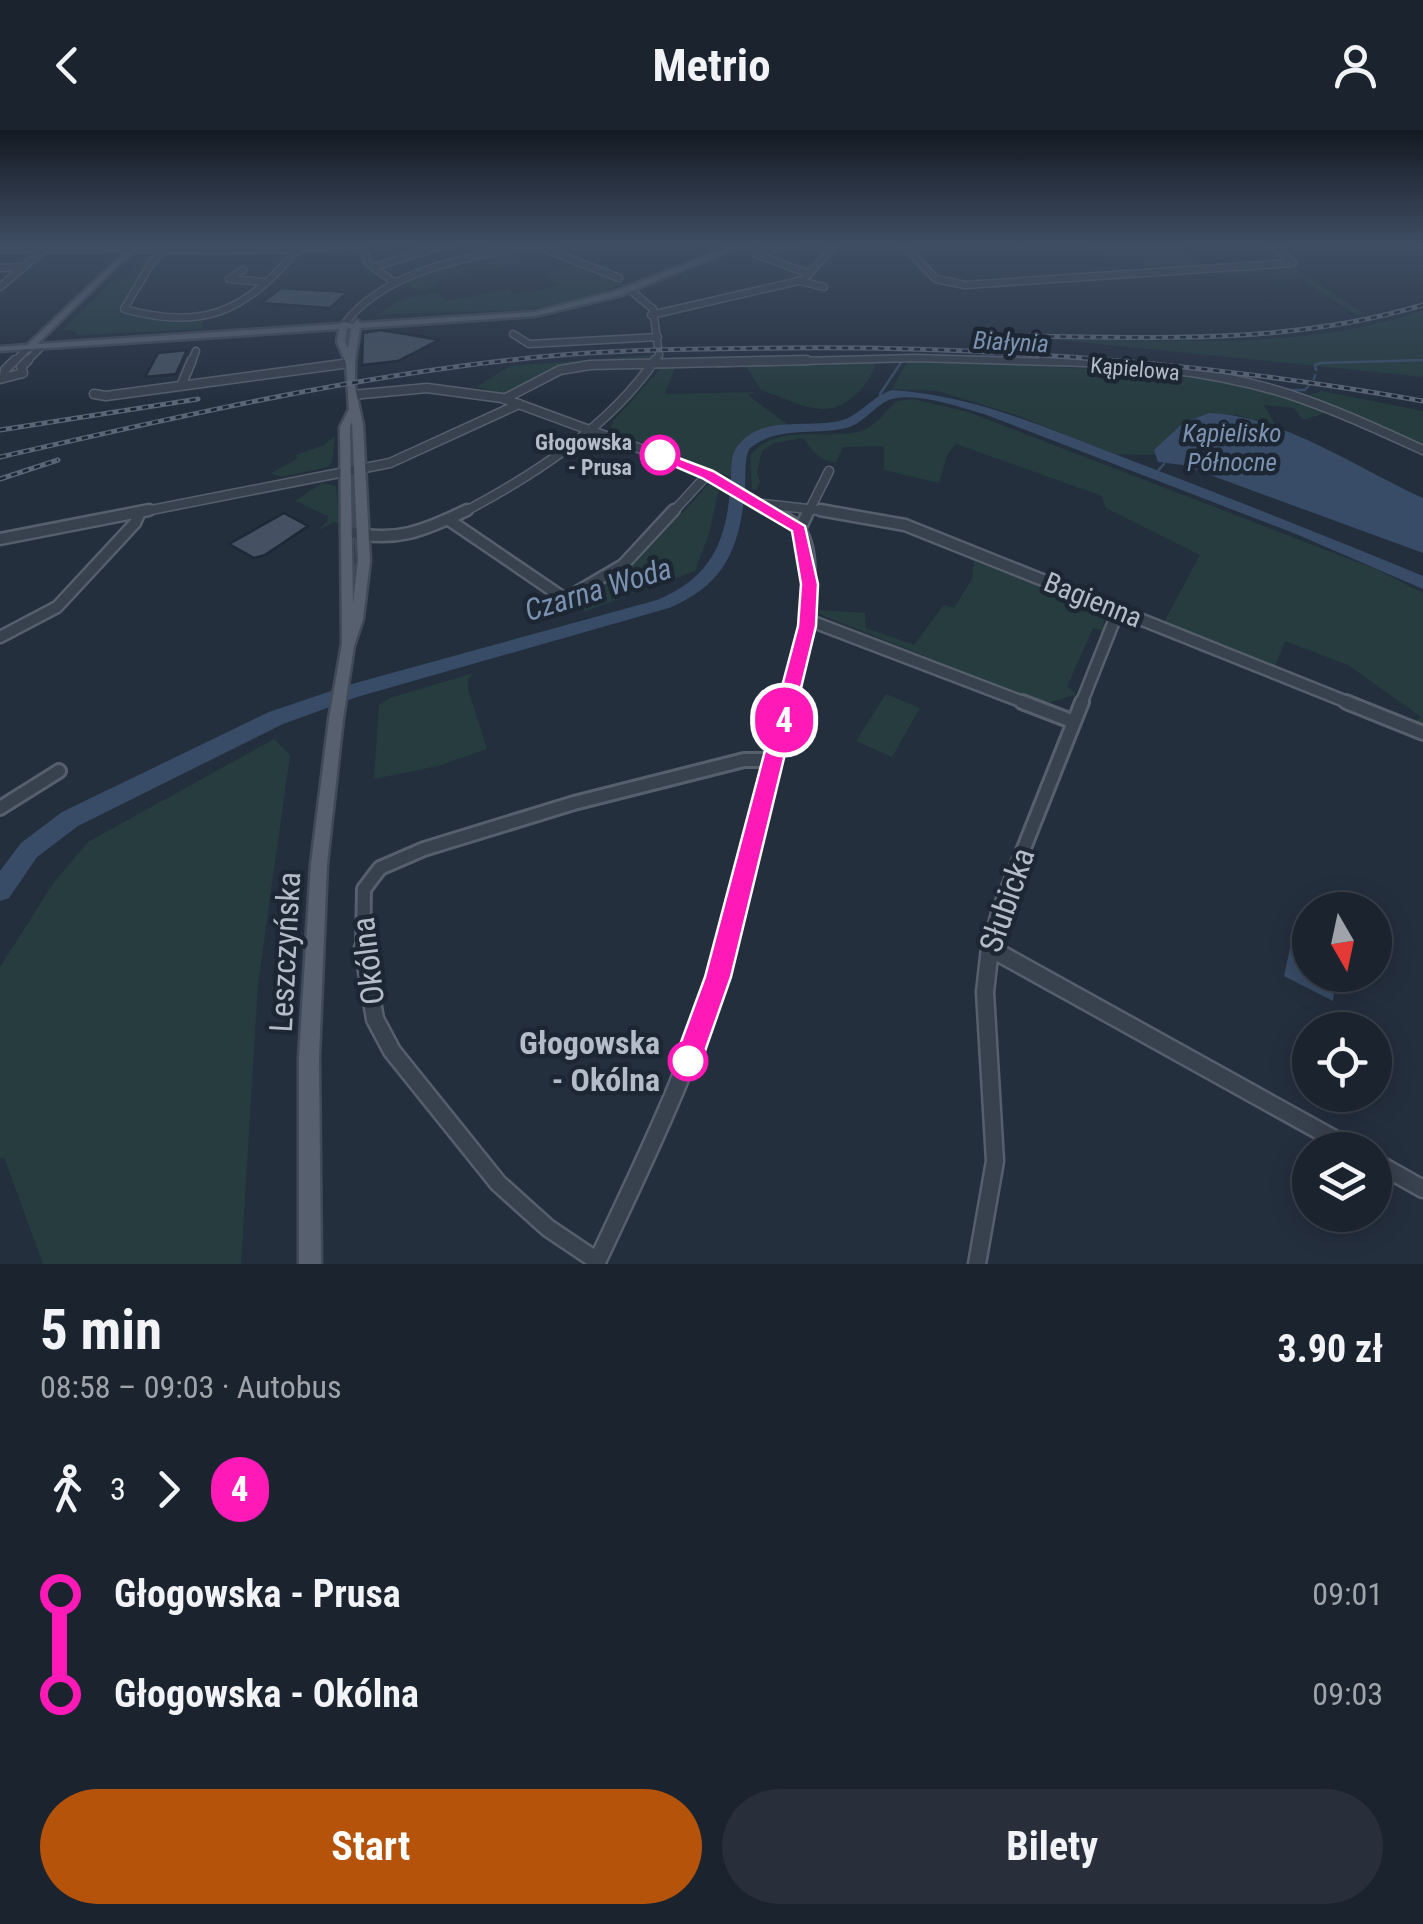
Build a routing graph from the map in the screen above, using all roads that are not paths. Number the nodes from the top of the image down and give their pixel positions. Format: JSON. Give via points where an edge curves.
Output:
{"nodes":[{"id":1,"x":80,"y":298,"type":"edge"},
{"id":2,"x":91,"y":298,"type":"edge"},
{"id":3,"x":129,"y":298,"type":"edge"},
{"id":4,"x":241,"y":298,"type":"edge"},
{"id":5,"x":372,"y":298,"type":"edge"},
{"id":6,"x":603,"y":298,"type":"edge"},
{"id":7,"x":631,"y":298,"type":"edge"},
{"id":8,"x":641,"y":298,"type":"edge"},
{"id":9,"x":726,"y":298,"type":"edge"},
{"id":10,"x":366,"y":302,"type":"junction"},
{"id":11,"x":651,"y":315,"type":"junction"},
{"id":12,"x":356,"y":324,"type":"junction"},
{"id":13,"x":343,"y":328,"type":"junction"},
{"id":14,"x":513,"y":334,"type":"dead end"},
{"id":15,"x":658,"y":337,"type":"junction"},
{"id":16,"x":44,"y":344,"type":"junction"},
{"id":17,"x":29,"y":347,"type":"junction"},
{"id":18,"x":0,"y":349,"type":"edge"},
{"id":19,"x":196,"y":351,"type":"dead end"},
{"id":20,"x":350,"y":363,"type":"junction"},
{"id":21,"x":654,"y":365,"type":"junction"},
{"id":22,"x":2,"y":378,"type":"edge"},
{"id":23,"x":182,"y":386,"type":"junction"},
{"id":24,"x":94,"y":394,"type":"dead end"},
{"id":25,"x":352,"y":395,"type":"junction"},
{"id":26,"x":504,"y":399,"type":"junction"},
{"id":27,"x":519,"y":404,"type":"junction"},
{"id":28,"x":352,"y":410,"type":"junction"},
{"id":29,"x":593,"y":430,"type":"junction"},
{"id":30,"x":1423,"y":450,"type":"edge"},
{"id":31,"x":360,"y":469,"type":"junction"},
{"id":32,"x":830,"y":471,"type":"dead end"},
{"id":33,"x":346,"y":472,"type":"junction"},
{"id":34,"x":712,"y":477,"type":"junction"},
{"id":35,"x":753,"y":501,"type":"junction"},
{"id":36,"x":810,"y":509,"type":"junction"},
{"id":37,"x":140,"y":512,"type":"junction"},
{"id":38,"x":449,"y":520,"type":"junction"},
{"id":39,"x":800,"y":529,"type":"junction"},
{"id":40,"x":346,"y":531,"type":"junction"},
{"id":41,"x":362,"y":533,"type":"junction"},
{"id":42,"x":380,"y":536,"type":"junction"},
{"id":43,"x":0,"y":539,"type":"edge"},
{"id":44,"x":348,"y":554,"type":"junction"},
{"id":45,"x":364,"y":561,"type":"junction"},
{"id":46,"x":1118,"y":611,"type":"junction"},
{"id":47,"x":808,"y":620,"type":"junction"},
{"id":48,"x":0,"y":637,"type":"edge"},
{"id":49,"x":348,"y":646,"type":"junction"},
{"id":50,"x":1074,"y":722,"type":"junction"},
{"id":51,"x":1423,"y":733,"type":"edge"},
{"id":52,"x":775,"y":760,"type":"junction"},
{"id":53,"x":59,"y":772,"type":"dead end"},
{"id":54,"x":0,"y":808,"type":"edge"},
{"id":55,"x":988,"y":947,"type":"junction"},
{"id":56,"x":1322,"y":1132,"type":"edge"},
{"id":57,"x":1392,"y":1172,"type":"edge"},
{"id":58,"x":1423,"y":1189,"type":"edge"},
{"id":59,"x":596,"y":1262,"type":"edge"},
{"id":60,"x":310,"y":1264,"type":"edge"},
{"id":61,"x":977,"y":1264,"type":"edge"}],
"edges":[{"from":1,"to":17,"type":"main road"},
{"from":2,"to":16,"type":"main road"},
{"from":3,"to":4,"type":"street","via":[[123,308],[150,315],[213,317]]},
{"from":5,"to":10,"type":"street"},
{"from":6,"to":12,"type":"main road","via":[[520,316]]},
{"from":7,"to":11,"type":"street"},
{"from":8,"to":11,"type":"street"},
{"from":9,"to":11,"type":"street"},
{"from":10,"to":12,"type":"street"},
{"from":10,"to":13,"type":"street"},
{"from":11,"to":15,"type":"street"},
{"from":12,"to":13,"type":"main road"},
{"from":12,"to":20,"type":"main road"},
{"from":13,"to":16,"type":"main road"},
{"from":13,"to":16,"type":"main road"},
{"from":13,"to":20,"type":"main road"},
{"from":14,"to":15,"type":"street","via":[[529,344]]},
{"from":15,"to":21,"type":"street"},
{"from":16,"to":17,"type":"main road"},
{"from":16,"to":22,"type":"street","via":[[23,373]]},
{"from":17,"to":18,"type":"main road"},
{"from":17,"to":22,"type":"street"},
{"from":19,"to":23,"type":"street"},
{"from":20,"to":23,"type":"street"},
{"from":20,"to":25,"type":"main road"},
{"from":21,"to":26,"type":"street","name":"Kąpielowa","via":[[565,368]]},
{"from":21,"to":29,"type":"street"},
{"from":21,"to":30,"type":"street","name":"Kąpielowa","via":[[908,358],[1073,363],[1240,381],[1330,409]]},
{"from":23,"to":24,"type":"street"},
{"from":25,"to":26,"type":"street","via":[[420,386]]},
{"from":25,"to":28,"type":"main road"},
{"from":26,"to":27,"type":"street"},
{"from":27,"to":29,"type":"street"},
{"from":27,"to":31,"type":"street","via":[[402,459]]},
{"from":28,"to":31,"type":"main road","name":"Leszczyńska"},
{"from":28,"to":33,"type":"main road","name":"Leszczyńska","via":[[345,427]]},
{"from":29,"to":34,"type":"street"},
{"from":29,"to":38,"type":"street"},
{"from":31,"to":33,"type":"street"},
{"from":31,"to":41,"type":"main road","name":"Leszczyńska"},
{"from":32,"to":36,"type":"street"},
{"from":33,"to":37,"type":"street"},
{"from":33,"to":40,"type":"main road","name":"Leszczyńska"},
{"from":34,"to":35,"type":"street"},
{"from":34,"to":38,"type":"street","via":[[622,566],[565,599]]},
{"from":35,"to":36,"type":"street","name":"Bagienna"},
{"from":35,"to":39,"type":"street"},
{"from":36,"to":39,"type":"street"},
{"from":36,"to":46,"type":"street","name":"Bagienna","via":[[902,524]]},
{"from":37,"to":43,"type":"street"},
{"from":37,"to":48,"type":"street","via":[[57,607]]},
{"from":38,"to":42,"type":"street"},
{"from":39,"to":47,"type":"street","via":[[809,574]]},
{"from":40,"to":41,"type":"street"},
{"from":40,"to":44,"type":"main road","name":"Leszczyńska"},
{"from":41,"to":42,"type":"street"},
{"from":41,"to":44,"type":"street"},
{"from":41,"to":45,"type":"main road","name":"Leszczyńska"},
{"from":42,"to":45,"type":"street"},
{"from":44,"to":49,"type":"main road","name":"Leszczyńska"},
{"from":45,"to":49,"type":"main road","name":"Leszczyńska"},
{"from":46,"to":50,"type":"street","name":"Słubicka"},
{"from":46,"to":51,"type":"street","name":"Bagienna"},
{"from":47,"to":50,"type":"street"},
{"from":47,"to":52,"type":"street"},
{"from":49,"to":60,"type":"main road","name":"Leszczyńska","via":[[319,864]]},
{"from":50,"to":55,"type":"street","name":"Słubicka"},
{"from":52,"to":59,"type":"street","via":[[710,1004]]},
{"from":52,"to":59,"type":"street","name":"Okólna","via":[[746,760],[506,823],[396,860],[364,887],[366,986],[388,1045],[498,1183]]},
{"from":53,"to":54,"type":"street"},
{"from":55,"to":56,"type":"street"},
{"from":55,"to":61,"type":"street","name":"Słubicka","via":[[982,1008],[996,1151]]},
{"from":57,"to":58,"type":"street"}]}
